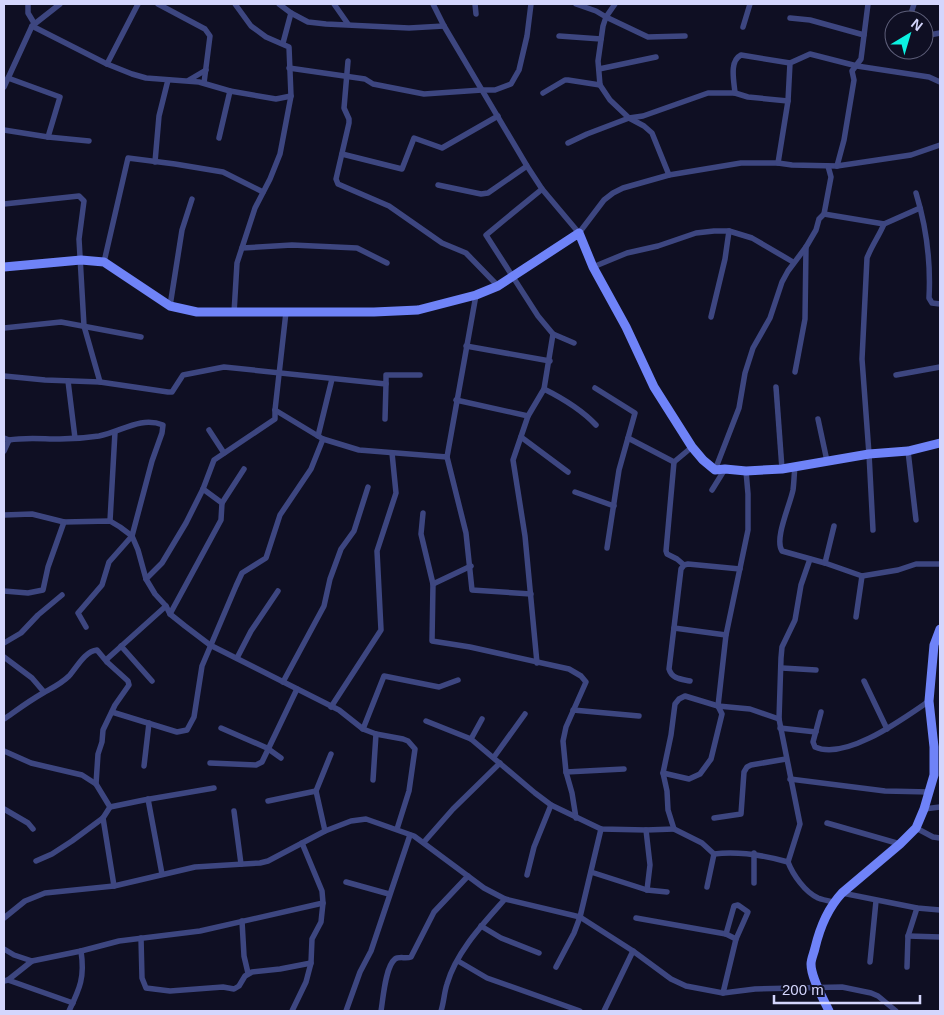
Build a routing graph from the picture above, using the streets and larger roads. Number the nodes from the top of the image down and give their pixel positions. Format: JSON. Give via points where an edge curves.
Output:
{"nodes":[{"id":1,"x":28,"y":4,"type":"edge"},
{"id":2,"x":60,"y":4,"type":"edge"},
{"id":3,"x":138,"y":4,"type":"edge"},
{"id":4,"x":158,"y":4,"type":"edge"},
{"id":5,"x":236,"y":4,"type":"edge"},
{"id":6,"x":278,"y":4,"type":"edge"},
{"id":7,"x":334,"y":4,"type":"edge"},
{"id":8,"x":433,"y":4,"type":"edge"},
{"id":9,"x":475,"y":4,"type":"edge"},
{"id":10,"x":531,"y":4,"type":"edge"},
{"id":11,"x":576,"y":4,"type":"edge"},
{"id":12,"x":615,"y":4,"type":"edge"},
{"id":13,"x":750,"y":4,"type":"edge"},
{"id":14,"x":868,"y":4,"type":"edge"},
{"id":15,"x":291,"y":13,"type":"junction"},
{"id":16,"x":476,"y":14,"type":"dead end"},
{"id":17,"x":606,"y":18,"type":"junction"},
{"id":18,"x":790,"y":18,"type":"dead end"},
{"id":19,"x":348,"y":24,"type":"junction"},
{"id":20,"x":33,"y":25,"type":"junction"},
{"id":21,"x":444,"y":26,"type":"junction"},
{"id":22,"x":744,"y":27,"type":"dead end"},
{"id":23,"x":559,"y":36,"type":"dead end"},
{"id":24,"x":685,"y":36,"type":"dead end"},
{"id":25,"x":864,"y":36,"type":"junction"},
{"id":26,"x":601,"y":39,"type":"junction"},
{"id":27,"x":283,"y":43,"type":"junction"},
{"id":28,"x":656,"y":57,"type":"dead end"},
{"id":29,"x":348,"y":61,"type":"dead end"},
{"id":30,"x":790,"y":63,"type":"junction"},
{"id":31,"x":107,"y":64,"type":"junction"},
{"id":32,"x":856,"y":66,"type":"junction"},
{"id":33,"x":289,"y":68,"type":"junction"},
{"id":34,"x":599,"y":69,"type":"junction"},
{"id":35,"x":206,"y":70,"type":"junction"},
{"id":36,"x":346,"y":77,"type":"junction"},
{"id":37,"x":8,"y":78,"type":"junction"},
{"id":38,"x":168,"y":80,"type":"junction"},
{"id":39,"x":189,"y":80,"type":"junction"},
{"id":40,"x":940,"y":82,"type":"edge"},
{"id":41,"x":204,"y":84,"type":"junction"},
{"id":42,"x":600,"y":85,"type":"junction"},
{"id":43,"x":4,"y":87,"type":"edge"},
{"id":44,"x":482,"y":90,"type":"junction"},
{"id":45,"x":230,"y":91,"type":"junction"},
{"id":46,"x":543,"y":93,"type":"dead end"},
{"id":47,"x":735,"y":93,"type":"junction"},
{"id":48,"x":291,"y":96,"type":"junction"},
{"id":49,"x":276,"y":99,"type":"junction"},
{"id":50,"x":788,"y":101,"type":"junction"},
{"id":51,"x":288,"y":107,"type":"junction"},
{"id":52,"x":498,"y":116,"type":"junction"},
{"id":53,"x":629,"y":118,"type":"junction"},
{"id":54,"x":4,"y":130,"type":"edge"},
{"id":55,"x":48,"y":137,"type":"junction"},
{"id":56,"x":219,"y":138,"type":"dead end"},
{"id":57,"x":89,"y":141,"type":"dead end"},
{"id":58,"x":568,"y":143,"type":"dead end"},
{"id":59,"x":940,"y":145,"type":"edge"},
{"id":60,"x":342,"y":154,"type":"junction"},
{"id":61,"x":155,"y":162,"type":"junction"},
{"id":62,"x":778,"y":162,"type":"junction"},
{"id":63,"x":527,"y":166,"type":"junction"},
{"id":64,"x":828,"y":166,"type":"junction"},
{"id":65,"x":837,"y":166,"type":"junction"},
{"id":66,"x":669,"y":175,"type":"junction"},
{"id":67,"x":438,"y":185,"type":"dead end"},
{"id":68,"x":542,"y":189,"type":"junction"},
{"id":69,"x":263,"y":192,"type":"junction"},
{"id":70,"x":916,"y":193,"type":"dead end"},
{"id":71,"x":192,"y":199,"type":"dead end"},
{"id":72,"x":4,"y":204,"type":"edge"},
{"id":73,"x":920,"y":208,"type":"junction"},
{"id":74,"x":824,"y":214,"type":"junction"},
{"id":75,"x":884,"y":224,"type":"junction"},
{"id":76,"x":729,"y":231,"type":"junction"},
{"id":77,"x":579,"y":234,"type":"junction"},
{"id":78,"x":806,"y":247,"type":"junction"},
{"id":79,"x":242,"y":248,"type":"junction"},
{"id":80,"x":81,"y":260,"type":"junction"},
{"id":81,"x":104,"y":262,"type":"junction"},
{"id":82,"x":793,"y":262,"type":"junction"},
{"id":83,"x":387,"y":263,"type":"dead end"},
{"id":84,"x":4,"y":267,"type":"edge"},
{"id":85,"x":593,"y":267,"type":"junction"},
{"id":86,"x":513,"y":277,"type":"junction"},
{"id":87,"x":498,"y":286,"type":"junction"},
{"id":88,"x":476,"y":295,"type":"junction"},
{"id":89,"x":940,"y":304,"type":"edge"},
{"id":90,"x":170,"y":306,"type":"junction"},
{"id":91,"x":286,"y":312,"type":"junction"},
{"id":92,"x":234,"y":313,"type":"junction"},
{"id":93,"x":712,"y":317,"type":"dead end"},
{"id":94,"x":84,"y":326,"type":"junction"},
{"id":95,"x":4,"y":328,"type":"edge"},
{"id":96,"x":553,"y":334,"type":"junction"},
{"id":97,"x":141,"y":337,"type":"dead end"},
{"id":98,"x":574,"y":343,"type":"dead end"},
{"id":99,"x":466,"y":346,"type":"junction"},
{"id":100,"x":550,"y":361,"type":"junction"},
{"id":101,"x":940,"y":367,"type":"edge"},
{"id":102,"x":279,"y":372,"type":"junction"},
{"id":103,"x":795,"y":372,"type":"dead end"},
{"id":104,"x":896,"y":375,"type":"dead end"},
{"id":105,"x":4,"y":376,"type":"edge"},
{"id":106,"x":420,"y":376,"type":"dead end"},
{"id":107,"x":332,"y":379,"type":"junction"},
{"id":108,"x":68,"y":381,"type":"junction"},
{"id":109,"x":100,"y":382,"type":"junction"},
{"id":110,"x":386,"y":384,"type":"junction"},
{"id":111,"x":776,"y":387,"type":"dead end"},
{"id":112,"x":595,"y":388,"type":"dead end"},
{"id":113,"x":544,"y":389,"type":"junction"},
{"id":114,"x":456,"y":400,"type":"junction"},
{"id":115,"x":275,"y":410,"type":"junction"},
{"id":116,"x":528,"y":416,"type":"junction"},
{"id":117,"x":385,"y":419,"type":"dead end"},
{"id":118,"x":818,"y":419,"type":"dead end"},
{"id":119,"x":596,"y":425,"type":"dead end"},
{"id":120,"x":209,"y":430,"type":"dead end"},
{"id":121,"x":115,"y":432,"type":"junction"},
{"id":122,"x":521,"y":437,"type":"junction"},
{"id":123,"x":75,"y":438,"type":"junction"},
{"id":124,"x":321,"y":438,"type":"junction"},
{"id":125,"x":628,"y":438,"type":"junction"},
{"id":126,"x":6,"y":439,"type":"edge"},
{"id":127,"x":940,"y":443,"type":"edge"},
{"id":128,"x":692,"y":447,"type":"junction"},
{"id":129,"x":4,"y":451,"type":"edge"},
{"id":130,"x":908,"y":451,"type":"junction"},
{"id":131,"x":224,"y":453,"type":"junction"},
{"id":132,"x":392,"y":453,"type":"junction"},
{"id":133,"x":869,"y":454,"type":"junction"},
{"id":134,"x":447,"y":457,"type":"junction"},
{"id":135,"x":827,"y":461,"type":"junction"},
{"id":136,"x":674,"y":462,"type":"junction"},
{"id":137,"x":795,"y":467,"type":"junction"},
{"id":138,"x":720,"y":469,"type":"junction"},
{"id":139,"x":782,"y":469,"type":"junction"},
{"id":140,"x":244,"y":470,"type":"dead end"},
{"id":141,"x":746,"y":471,"type":"junction"},
{"id":142,"x":568,"y":472,"type":"dead end"},
{"id":143,"x":368,"y":487,"type":"dead end"},
{"id":144,"x":202,"y":489,"type":"junction"},
{"id":145,"x":712,"y":490,"type":"dead end"},
{"id":146,"x":575,"y":492,"type":"dead end"},
{"id":147,"x":222,"y":503,"type":"junction"},
{"id":148,"x":614,"y":506,"type":"junction"},
{"id":149,"x":424,"y":513,"type":"dead end"},
{"id":150,"x":4,"y":515,"type":"edge"},
{"id":151,"x":916,"y":520,"type":"dead end"},
{"id":152,"x":64,"y":522,"type":"junction"},
{"id":153,"x":110,"y":522,"type":"junction"},
{"id":154,"x":834,"y":526,"type":"dead end"},
{"id":155,"x":873,"y":530,"type":"dead end"},
{"id":156,"x":132,"y":536,"type":"junction"},
{"id":157,"x":607,"y":548,"type":"dead end"},
{"id":158,"x":810,"y":559,"type":"junction"},
{"id":159,"x":825,"y":563,"type":"junction"},
{"id":160,"x":940,"y":564,"type":"edge"},
{"id":161,"x":684,"y":565,"type":"junction"},
{"id":162,"x":471,"y":566,"type":"junction"},
{"id":163,"x":740,"y":569,"type":"junction"},
{"id":164,"x":862,"y":576,"type":"junction"},
{"id":165,"x":146,"y":579,"type":"junction"},
{"id":166,"x":433,"y":584,"type":"junction"},
{"id":167,"x":4,"y":590,"type":"edge"},
{"id":168,"x":278,"y":591,"type":"dead end"},
{"id":169,"x":531,"y":594,"type":"junction"},
{"id":170,"x":62,"y":595,"type":"dead end"},
{"id":171,"x":166,"y":606,"type":"junction"},
{"id":172,"x":170,"y":614,"type":"junction"},
{"id":173,"x":856,"y":617,"type":"dead end"},
{"id":174,"x":86,"y":627,"type":"dead end"},
{"id":175,"x":674,"y":628,"type":"junction"},
{"id":176,"x":940,"y":629,"type":"edge"},
{"id":177,"x":726,"y":635,"type":"junction"},
{"id":178,"x":4,"y":643,"type":"edge"},
{"id":179,"x":210,"y":645,"type":"junction"},
{"id":180,"x":121,"y":646,"type":"junction"},
{"id":181,"x":4,"y":657,"type":"edge"},
{"id":182,"x":236,"y":658,"type":"junction"},
{"id":183,"x":107,"y":662,"type":"junction"},
{"id":184,"x":537,"y":663,"type":"junction"},
{"id":185,"x":782,"y":668,"type":"junction"},
{"id":186,"x":816,"y":670,"type":"dead end"},
{"id":187,"x":936,"y":679,"type":"edge"},
{"id":188,"x":458,"y":680,"type":"dead end"},
{"id":189,"x":152,"y":681,"type":"dead end"},
{"id":190,"x":690,"y":681,"type":"dead end"},
{"id":191,"x":864,"y":681,"type":"dead end"},
{"id":192,"x":283,"y":682,"type":"junction"},
{"id":193,"x":296,"y":689,"type":"junction"},
{"id":194,"x":44,"y":692,"type":"junction"},
{"id":195,"x":929,"y":701,"type":"junction"},
{"id":196,"x":718,"y":706,"type":"junction"},
{"id":197,"x":331,"y":707,"type":"junction"},
{"id":198,"x":573,"y":710,"type":"junction"},
{"id":199,"x":112,"y":712,"type":"junction"},
{"id":200,"x":822,"y":712,"type":"dead end"},
{"id":201,"x":525,"y":714,"type":"dead end"},
{"id":202,"x":639,"y":716,"type":"dead end"},
{"id":203,"x":4,"y":719,"type":"edge"},
{"id":204,"x":482,"y":719,"type":"dead end"},
{"id":205,"x":779,"y":719,"type":"junction"},
{"id":206,"x":426,"y":721,"type":"dead end"},
{"id":207,"x":149,"y":723,"type":"junction"},
{"id":208,"x":221,"y":728,"type":"dead end"},
{"id":209,"x":780,"y":728,"type":"junction"},
{"id":210,"x":363,"y":729,"type":"junction"},
{"id":211,"x":887,"y":729,"type":"junction"},
{"id":212,"x":816,"y":732,"type":"junction"},
{"id":213,"x":376,"y":734,"type":"junction"},
{"id":214,"x":471,"y":739,"type":"junction"},
{"id":215,"x":937,"y":747,"type":"edge"},
{"id":216,"x":267,"y":748,"type":"junction"},
{"id":217,"x":4,"y":751,"type":"edge"},
{"id":218,"x":332,"y":754,"type":"dead end"},
{"id":219,"x":494,"y":757,"type":"junction"},
{"id":220,"x":281,"y":758,"type":"dead end"},
{"id":221,"x":786,"y":759,"type":"junction"},
{"id":222,"x":210,"y":763,"type":"dead end"},
{"id":223,"x":500,"y":763,"type":"junction"},
{"id":224,"x":144,"y":766,"type":"dead end"},
{"id":225,"x":624,"y":769,"type":"dead end"},
{"id":226,"x":566,"y":772,"type":"junction"},
{"id":227,"x":663,"y":773,"type":"junction"},
{"id":228,"x":937,"y":775,"type":"edge"},
{"id":229,"x":790,"y":779,"type":"junction"},
{"id":230,"x":372,"y":780,"type":"dead end"},
{"id":231,"x":96,"y":784,"type":"junction"},
{"id":232,"x":214,"y":788,"type":"dead end"},
{"id":233,"x":316,"y":791,"type":"junction"},
{"id":234,"x":930,"y":792,"type":"junction"},
{"id":235,"x":148,"y":799,"type":"junction"},
{"id":236,"x":268,"y":801,"type":"dead end"},
{"id":237,"x":551,"y":805,"type":"junction"},
{"id":238,"x":110,"y":807,"type":"junction"},
{"id":239,"x":940,"y":807,"type":"edge"},
{"id":240,"x":924,"y":808,"type":"junction"},
{"id":241,"x":4,"y":809,"type":"edge"},
{"id":242,"x":234,"y":811,"type":"dead end"},
{"id":243,"x":103,"y":818,"type":"junction"},
{"id":244,"x":576,"y":818,"type":"junction"},
{"id":245,"x":714,"y":818,"type":"dead end"},
{"id":246,"x":828,"y":823,"type":"dead end"},
{"id":247,"x":674,"y":828,"type":"junction"},
{"id":248,"x":916,"y":828,"type":"junction"},
{"id":249,"x":34,"y":829,"type":"dead end"},
{"id":250,"x":397,"y":829,"type":"junction"},
{"id":251,"x":601,"y":829,"type":"junction"},
{"id":252,"x":646,"y":830,"type":"junction"},
{"id":253,"x":325,"y":831,"type":"junction"},
{"id":254,"x":410,"y":836,"type":"junction"},
{"id":255,"x":940,"y":838,"type":"edge"},
{"id":256,"x":424,"y":842,"type":"junction"},
{"id":257,"x":302,"y":843,"type":"junction"},
{"id":258,"x":900,"y":844,"type":"junction"},
{"id":259,"x":714,"y":854,"type":"junction"},
{"id":260,"x":754,"y":854,"type":"junction"},
{"id":261,"x":36,"y":861,"type":"dead end"},
{"id":262,"x":788,"y":862,"type":"junction"},
{"id":263,"x":241,"y":864,"type":"junction"},
{"id":264,"x":591,"y":872,"type":"junction"},
{"id":265,"x":162,"y":874,"type":"junction"},
{"id":266,"x":527,"y":875,"type":"dead end"},
{"id":267,"x":468,"y":876,"type":"junction"},
{"id":268,"x":346,"y":882,"type":"dead end"},
{"id":269,"x":754,"y":883,"type":"dead end"},
{"id":270,"x":114,"y":886,"type":"junction"},
{"id":271,"x":707,"y":887,"type":"dead end"},
{"id":272,"x":647,"y":890,"type":"junction"},
{"id":273,"x":667,"y":892,"type":"dead end"},
{"id":274,"x":842,"y":893,"type":"junction"},
{"id":275,"x":389,"y":894,"type":"junction"},
{"id":276,"x":505,"y":899,"type":"junction"},
{"id":277,"x":876,"y":901,"type":"junction"},
{"id":278,"x":834,"y":902,"type":"junction"},
{"id":279,"x":324,"y":903,"type":"junction"},
{"id":280,"x":917,"y":908,"type":"junction"},
{"id":281,"x":940,"y":910,"type":"edge"},
{"id":282,"x":580,"y":917,"type":"junction"},
{"id":283,"x":4,"y":918,"type":"edge"},
{"id":284,"x":636,"y":918,"type":"dead end"},
{"id":285,"x":242,"y":921,"type":"junction"},
{"id":286,"x":482,"y":926,"type":"junction"},
{"id":287,"x":726,"y":934,"type":"junction"},
{"id":288,"x":908,"y":936,"type":"junction"},
{"id":289,"x":940,"y":937,"type":"edge"},
{"id":290,"x":141,"y":938,"type":"junction"},
{"id":291,"x":736,"y":939,"type":"junction"},
{"id":292,"x":4,"y":949,"type":"edge"},
{"id":293,"x":81,"y":951,"type":"junction"},
{"id":294,"x":632,"y":951,"type":"junction"},
{"id":295,"x":539,"y":953,"type":"dead end"},
{"id":296,"x":32,"y":961,"type":"junction"},
{"id":297,"x":458,"y":961,"type":"junction"},
{"id":298,"x":870,"y":962,"type":"dead end"},
{"id":299,"x":311,"y":963,"type":"junction"},
{"id":300,"x":556,"y":967,"type":"dead end"},
{"id":301,"x":907,"y":967,"type":"dead end"},
{"id":302,"x":248,"y":974,"type":"junction"},
{"id":303,"x":6,"y":980,"type":"edge"},
{"id":304,"x":818,"y":989,"type":"junction"},
{"id":305,"x":723,"y":993,"type":"junction"},
{"id":306,"x":73,"y":1003,"type":"junction"},
{"id":307,"x":69,"y":1011,"type":"edge"},
{"id":308,"x":292,"y":1011,"type":"edge"},
{"id":309,"x":346,"y":1011,"type":"edge"},
{"id":310,"x":381,"y":1011,"type":"edge"},
{"id":311,"x":441,"y":1011,"type":"edge"},
{"id":312,"x":580,"y":1011,"type":"edge"},
{"id":313,"x":604,"y":1011,"type":"edge"},
{"id":314,"x":829,"y":1011,"type":"edge"},
{"id":315,"x":896,"y":1011,"type":"edge"}],
"edges":[{"from":1,"to":20,"type":"street"},
{"from":2,"to":20,"type":"street"},
{"from":3,"to":31,"type":"street"},
{"from":4,"to":35,"type":"street","via":[[208,32]]},
{"from":5,"to":27,"type":"street","via":[[251,26],[266,37]]},
{"from":6,"to":15,"type":"street"},
{"from":7,"to":19,"type":"street"},
{"from":8,"to":21,"type":"street"},
{"from":9,"to":16,"type":"street"},
{"from":10,"to":44,"type":"street","via":[[519,70],[511,84],[496,90]]},
{"from":11,"to":17,"type":"street"},
{"from":12,"to":17,"type":"street"},
{"from":13,"to":22,"type":"street"},
{"from":14,"to":25,"type":"street"},
{"from":15,"to":19,"type":"street","via":[[308,22]]},
{"from":15,"to":27,"type":"street"},
{"from":17,"to":24,"type":"street","via":[[648,37]]},
{"from":17,"to":26,"type":"street"},
{"from":18,"to":25,"type":"street","via":[[810,20]]},
{"from":19,"to":21,"type":"street","via":[[410,28]]},
{"from":20,"to":31,"type":"street"},
{"from":20,"to":37,"type":"street"},
{"from":21,"to":44,"type":"street"},
{"from":23,"to":26,"type":"street"},
{"from":25,"to":32,"type":"street","via":[[861,59]]},
{"from":26,"to":34,"type":"street"},
{"from":27,"to":33,"type":"street","via":[[290,50]]},
{"from":28,"to":34,"type":"street"},
{"from":29,"to":36,"type":"street"},
{"from":30,"to":32,"type":"street","via":[[810,54]]},
{"from":30,"to":47,"type":"street","via":[[741,55],[733,63]]},
{"from":30,"to":50,"type":"street"},
{"from":31,"to":38,"type":"street","via":[[146,78]]},
{"from":32,"to":40,"type":"street"},
{"from":32,"to":65,"type":"street","via":[[852,71],[854,80]]},
{"from":33,"to":36,"type":"street"},
{"from":33,"to":48,"type":"street"},
{"from":34,"to":42,"type":"street"},
{"from":35,"to":39,"type":"street"},
{"from":35,"to":41,"type":"street"},
{"from":36,"to":44,"type":"street","via":[[424,94]]},
{"from":36,"to":60,"type":"street","via":[[344,108],[349,123]]},
{"from":37,"to":43,"type":"street"},
{"from":37,"to":55,"type":"street","via":[[60,97]]},
{"from":38,"to":39,"type":"street"},
{"from":38,"to":61,"type":"street","via":[[159,116]]},
{"from":39,"to":41,"type":"street"},
{"from":41,"to":45,"type":"street"},
{"from":42,"to":46,"type":"street","via":[[565,80]]},
{"from":42,"to":53,"type":"street"},
{"from":44,"to":52,"type":"street"},
{"from":45,"to":49,"type":"street"},
{"from":45,"to":56,"type":"street"},
{"from":47,"to":50,"type":"street","via":[[748,98]]},
{"from":47,"to":53,"type":"street","via":[[708,93]]},
{"from":48,"to":49,"type":"street"},
{"from":48,"to":51,"type":"street"},
{"from":49,"to":51,"type":"street"},
{"from":50,"to":62,"type":"street"},
{"from":51,"to":69,"type":"street","via":[[280,154]]},
{"from":52,"to":60,"type":"street","via":[[445,148],[414,138],[402,169]]},
{"from":52,"to":63,"type":"street"},
{"from":53,"to":58,"type":"street"},
{"from":53,"to":66,"type":"street","via":[[652,133]]},
{"from":54,"to":55,"type":"street"},
{"from":55,"to":57,"type":"street"},
{"from":59,"to":65,"type":"street","via":[[911,156]]},
{"from":60,"to":87,"type":"street","via":[[336,179],[338,184],[389,206],[442,243],[466,253]]},
{"from":61,"to":69,"type":"street","via":[[223,172]]},
{"from":61,"to":81,"type":"street","via":[[128,158]]},
{"from":62,"to":64,"type":"street"},
{"from":62,"to":66,"type":"street","via":[[741,163]]},
{"from":63,"to":67,"type":"street","via":[[488,193]]},
{"from":63,"to":68,"type":"street"},
{"from":64,"to":65,"type":"street"},
{"from":64,"to":74,"type":"street","via":[[831,177]]},
{"from":66,"to":77,"type":"street","via":[[613,193]]},
{"from":68,"to":77,"type":"street"},
{"from":68,"to":86,"type":"street","via":[[486,235]]},
{"from":69,"to":79,"type":"street"},
{"from":70,"to":73,"type":"street"},
{"from":71,"to":90,"type":"street","via":[[182,230]]},
{"from":72,"to":80,"type":"street","via":[[80,196],[84,201],[79,239]]},
{"from":73,"to":75,"type":"street"},
{"from":73,"to":89,"type":"street","via":[[927,234],[929,298],[932,303]]},
{"from":74,"to":75,"type":"street"},
{"from":74,"to":78,"type":"street"},
{"from":75,"to":133,"type":"street","via":[[867,258],[862,359]]},
{"from":76,"to":82,"type":"street","via":[[752,238]]},
{"from":76,"to":85,"type":"street","via":[[696,233],[627,253]]},
{"from":76,"to":93,"type":"street"},
{"from":77,"to":85,"type":"street"},
{"from":77,"to":86,"type":"street"},
{"from":78,"to":82,"type":"street"},
{"from":78,"to":103,"type":"street","via":[[805,319]]},
{"from":79,"to":83,"type":"street","via":[[292,245],[357,248]]},
{"from":79,"to":92,"type":"street","via":[[234,281]]},
{"from":80,"to":81,"type":"street"},
{"from":80,"to":84,"type":"street"},
{"from":80,"to":94,"type":"street"},
{"from":81,"to":90,"type":"street"},
{"from":82,"to":138,"type":"street","via":[[782,282],[770,318],[753,348]]},
{"from":85,"to":128,"type":"street","via":[[654,387]]},
{"from":86,"to":87,"type":"street"},
{"from":86,"to":96,"type":"street"},
{"from":87,"to":88,"type":"street"},
{"from":88,"to":91,"type":"street","via":[[418,310]]},
{"from":88,"to":99,"type":"street"},
{"from":90,"to":92,"type":"street","via":[[197,312]]},
{"from":91,"to":92,"type":"street"},
{"from":91,"to":102,"type":"street"},
{"from":94,"to":95,"type":"street","via":[[61,322]]},
{"from":94,"to":97,"type":"street"},
{"from":94,"to":109,"type":"street"},
{"from":96,"to":98,"type":"street"},
{"from":96,"to":100,"type":"street"},
{"from":99,"to":100,"type":"street"},
{"from":99,"to":114,"type":"street"},
{"from":100,"to":113,"type":"street"},
{"from":101,"to":104,"type":"street"},
{"from":102,"to":107,"type":"street"},
{"from":102,"to":109,"type":"street","via":[[216,368],[183,375],[172,392]]},
{"from":102,"to":115,"type":"street"},
{"from":105,"to":108,"type":"street"},
{"from":106,"to":110,"type":"street","via":[[386,375]]},
{"from":107,"to":110,"type":"street"},
{"from":107,"to":124,"type":"street"},
{"from":108,"to":109,"type":"street"},
{"from":108,"to":123,"type":"street"},
{"from":110,"to":117,"type":"street"},
{"from":111,"to":139,"type":"street"},
{"from":112,"to":125,"type":"street","via":[[635,413]]},
{"from":113,"to":116,"type":"street"},
{"from":113,"to":119,"type":"street","via":[[585,413]]},
{"from":114,"to":116,"type":"street"},
{"from":114,"to":134,"type":"street"},
{"from":115,"to":124,"type":"street"},
{"from":115,"to":131,"type":"street","via":[[275,419]]},
{"from":116,"to":122,"type":"street"},
{"from":118,"to":135,"type":"street"},
{"from":120,"to":131,"type":"street"},
{"from":121,"to":123,"type":"street"},
{"from":121,"to":153,"type":"street"},
{"from":121,"to":156,"type":"street","via":[[141,422],[163,425]]},
{"from":122,"to":142,"type":"street"},
{"from":122,"to":169,"type":"street","via":[[513,460]]},
{"from":123,"to":126,"type":"street"},
{"from":124,"to":132,"type":"street","via":[[359,450]]},
{"from":124,"to":179,"type":"street","via":[[311,469],[280,515],[266,558],[242,573]]},
{"from":125,"to":136,"type":"street"},
{"from":125,"to":148,"type":"street","via":[[618,470]]},
{"from":126,"to":129,"type":"street"},
{"from":127,"to":130,"type":"street"},
{"from":128,"to":136,"type":"street"},
{"from":128,"to":138,"type":"street","via":[[703,460]]},
{"from":130,"to":133,"type":"street"},
{"from":130,"to":151,"type":"street"},
{"from":131,"to":144,"type":"street","via":[[214,460]]},
{"from":132,"to":134,"type":"street"},
{"from":132,"to":197,"type":"street","via":[[396,493],[377,551],[381,630]]},
{"from":133,"to":135,"type":"street"},
{"from":133,"to":155,"type":"street"},
{"from":134,"to":162,"type":"street"},
{"from":135,"to":137,"type":"street"},
{"from":136,"to":161,"type":"street","via":[[666,550]]},
{"from":137,"to":139,"type":"street"},
{"from":137,"to":158,"type":"street","via":[[793,491],[779,546],[782,551]]},
{"from":138,"to":141,"type":"street"},
{"from":138,"to":145,"type":"street"},
{"from":139,"to":141,"type":"street"},
{"from":140,"to":147,"type":"street"},
{"from":141,"to":163,"type":"street","via":[[748,530]]},
{"from":143,"to":192,"type":"street","via":[[354,531],[341,549],[332,571],[324,606]]},
{"from":144,"to":147,"type":"street"},
{"from":144,"to":165,"type":"street","via":[[162,563]]},
{"from":146,"to":148,"type":"street"},
{"from":147,"to":172,"type":"street","via":[[221,520]]},
{"from":148,"to":157,"type":"street"},
{"from":149,"to":166,"type":"street","via":[[421,534]]},
{"from":150,"to":152,"type":"street","via":[[32,514]]},
{"from":152,"to":153,"type":"street"},
{"from":152,"to":167,"type":"street","via":[[43,590],[28,594]]},
{"from":153,"to":156,"type":"street"},
{"from":154,"to":159,"type":"street"},
{"from":156,"to":165,"type":"street"},
{"from":156,"to":174,"type":"street","via":[[109,562],[102,584],[78,613]]},
{"from":158,"to":159,"type":"street"},
{"from":158,"to":185,"type":"street","via":[[801,585],[795,620],[782,647]]},
{"from":159,"to":164,"type":"street"},
{"from":160,"to":164,"type":"street","via":[[916,564]]},
{"from":161,"to":163,"type":"street"},
{"from":161,"to":175,"type":"street"},
{"from":162,"to":166,"type":"street"},
{"from":162,"to":169,"type":"street","via":[[472,590]]},
{"from":163,"to":177,"type":"street"},
{"from":164,"to":173,"type":"street"},
{"from":165,"to":171,"type":"street"},
{"from":166,"to":184,"type":"street","via":[[432,641]]},
{"from":168,"to":182,"type":"street"},
{"from":169,"to":184,"type":"street"},
{"from":170,"to":178,"type":"street","via":[[21,633]]},
{"from":171,"to":172,"type":"street"},
{"from":171,"to":180,"type":"street"},
{"from":172,"to":179,"type":"street"},
{"from":175,"to":177,"type":"street"},
{"from":175,"to":190,"type":"street","via":[[669,669],[676,678]]},
{"from":176,"to":187,"type":"street","via":[[934,645]]},
{"from":177,"to":196,"type":"street"},
{"from":179,"to":182,"type":"street"},
{"from":179,"to":207,"type":"street","via":[[202,666],[194,717],[187,730],[177,732]]},
{"from":180,"to":183,"type":"street","via":[[108,657]]},
{"from":180,"to":189,"type":"street"},
{"from":181,"to":194,"type":"street","via":[[32,678]]},
{"from":182,"to":192,"type":"street"},
{"from":183,"to":194,"type":"street","via":[[97,650],[93,650],[56,687]]},
{"from":183,"to":199,"type":"street","via":[[129,685]]},
{"from":184,"to":198,"type":"street","via":[[569,669],[586,682]]},
{"from":185,"to":186,"type":"street"},
{"from":185,"to":205,"type":"street"},
{"from":187,"to":195,"type":"street"},
{"from":188,"to":210,"type":"street","via":[[439,687],[384,676]]},
{"from":191,"to":211,"type":"street"},
{"from":192,"to":193,"type":"street"},
{"from":193,"to":197,"type":"street"},
{"from":193,"to":216,"type":"street"},
{"from":194,"to":203,"type":"street"},
{"from":195,"to":211,"type":"street"},
{"from":195,"to":215,"type":"street"},
{"from":196,"to":205,"type":"street","via":[[750,709]]},
{"from":196,"to":227,"type":"street","via":[[722,714],[711,759],[700,774],[688,779]]},
{"from":196,"to":227,"type":"street","via":[[685,696],[679,698],[675,704]]},
{"from":197,"to":210,"type":"street"},
{"from":198,"to":202,"type":"street"},
{"from":198,"to":226,"type":"street","via":[[562,741]]},
{"from":199,"to":207,"type":"street"},
{"from":199,"to":231,"type":"street","via":[[103,730]]},
{"from":200,"to":212,"type":"street"},
{"from":201,"to":219,"type":"street"},
{"from":204,"to":214,"type":"street"},
{"from":205,"to":209,"type":"street"},
{"from":206,"to":214,"type":"street"},
{"from":207,"to":224,"type":"street"},
{"from":208,"to":216,"type":"street"},
{"from":209,"to":212,"type":"street"},
{"from":209,"to":221,"type":"street"},
{"from":210,"to":213,"type":"street"},
{"from":211,"to":212,"type":"street","via":[[833,750],[814,747]]},
{"from":213,"to":230,"type":"street"},
{"from":213,"to":250,"type":"street","via":[[403,739],[414,749],[409,791]]},
{"from":214,"to":219,"type":"street"},
{"from":215,"to":228,"type":"street"},
{"from":216,"to":220,"type":"street"},
{"from":216,"to":222,"type":"street","via":[[262,762],[256,766]]},
{"from":217,"to":231,"type":"street","via":[[31,763],[82,775]]},
{"from":218,"to":233,"type":"street"},
{"from":219,"to":223,"type":"street"},
{"from":221,"to":229,"type":"street"},
{"from":221,"to":245,"type":"street","via":[[747,767],[741,814]]},
{"from":223,"to":237,"type":"street"},
{"from":223,"to":256,"type":"street"},
{"from":225,"to":226,"type":"street"},
{"from":226,"to":244,"type":"street"},
{"from":227,"to":247,"type":"street"},
{"from":228,"to":234,"type":"street"},
{"from":229,"to":234,"type":"street","via":[[885,791]]},
{"from":229,"to":262,"type":"street","via":[[800,824]]},
{"from":231,"to":238,"type":"street"},
{"from":232,"to":235,"type":"street"},
{"from":233,"to":236,"type":"street"},
{"from":233,"to":253,"type":"street"},
{"from":234,"to":240,"type":"street"},
{"from":235,"to":238,"type":"street"},
{"from":235,"to":265,"type":"street"},
{"from":237,"to":244,"type":"street"},
{"from":237,"to":266,"type":"street"},
{"from":238,"to":243,"type":"street"},
{"from":239,"to":240,"type":"street"},
{"from":240,"to":248,"type":"street"},
{"from":241,"to":249,"type":"street"},
{"from":242,"to":263,"type":"street"},
{"from":243,"to":261,"type":"street","via":[[52,854]]},
{"from":243,"to":270,"type":"street"},
{"from":244,"to":251,"type":"street"},
{"from":246,"to":258,"type":"street"},
{"from":247,"to":252,"type":"street"},
{"from":247,"to":259,"type":"street","via":[[702,843]]},
{"from":248,"to":255,"type":"street"},
{"from":248,"to":258,"type":"street"},
{"from":250,"to":253,"type":"street","via":[[359,819]]},
{"from":250,"to":254,"type":"street"},
{"from":251,"to":252,"type":"street"},
{"from":251,"to":264,"type":"street"},
{"from":252,"to":272,"type":"street","via":[[650,865]]},
{"from":253,"to":257,"type":"street"},
{"from":254,"to":256,"type":"street"},
{"from":254,"to":275,"type":"street"},
{"from":256,"to":267,"type":"street"},
{"from":257,"to":263,"type":"street","via":[[268,861]]},
{"from":257,"to":279,"type":"street"},
{"from":258,"to":274,"type":"street"},
{"from":259,"to":260,"type":"street"},
{"from":259,"to":271,"type":"street"},
{"from":260,"to":262,"type":"street"},
{"from":260,"to":269,"type":"street"},
{"from":262,"to":278,"type":"street","via":[[805,887],[818,898]]},
{"from":263,"to":265,"type":"street","via":[[195,867]]},
{"from":264,"to":272,"type":"street"},
{"from":264,"to":282,"type":"street"},
{"from":265,"to":270,"type":"street"},
{"from":267,"to":276,"type":"street"},
{"from":267,"to":310,"type":"street","via":[[434,912],[411,957],[394,960],[385,985]]},
{"from":268,"to":275,"type":"street"},
{"from":270,"to":283,"type":"street","via":[[45,893],[25,901]]},
{"from":272,"to":273,"type":"street"},
{"from":274,"to":277,"type":"street"},
{"from":274,"to":278,"type":"street"},
{"from":275,"to":309,"type":"street"},
{"from":276,"to":282,"type":"street"},
{"from":276,"to":286,"type":"street"},
{"from":277,"to":280,"type":"street"},
{"from":277,"to":298,"type":"street"},
{"from":278,"to":304,"type":"street","via":[[819,930],[811,964]]},
{"from":279,"to":285,"type":"street"},
{"from":279,"to":299,"type":"street","via":[[321,922],[312,938]]},
{"from":280,"to":281,"type":"street"},
{"from":280,"to":288,"type":"street"},
{"from":282,"to":294,"type":"street"},
{"from":282,"to":300,"type":"street"},
{"from":284,"to":287,"type":"street"},
{"from":285,"to":290,"type":"street","via":[[200,931]]},
{"from":285,"to":302,"type":"street"},
{"from":286,"to":295,"type":"street"},
{"from":286,"to":297,"type":"street"},
{"from":287,"to":291,"type":"street"},
{"from":287,"to":291,"type":"street","via":[[732,909],[738,905],[748,912]]},
{"from":288,"to":289,"type":"street"},
{"from":288,"to":301,"type":"street"},
{"from":290,"to":293,"type":"street"},
{"from":290,"to":302,"type":"street","via":[[142,978],[146,988],[170,991],[234,989]]},
{"from":291,"to":305,"type":"street"},
{"from":292,"to":296,"type":"street"},
{"from":293,"to":296,"type":"street"},
{"from":293,"to":306,"type":"street","via":[[84,970]]},
{"from":294,"to":305,"type":"street","via":[[686,986]]},
{"from":294,"to":313,"type":"street"},
{"from":296,"to":303,"type":"street"},
{"from":297,"to":311,"type":"street","via":[[447,983]]},
{"from":297,"to":312,"type":"street","via":[[487,978]]},
{"from":299,"to":302,"type":"street"},
{"from":299,"to":308,"type":"street"},
{"from":303,"to":306,"type":"street"},
{"from":304,"to":305,"type":"street","via":[[755,989]]},
{"from":304,"to":314,"type":"street"},
{"from":304,"to":315,"type":"street","via":[[833,986],[871,993]]},
{"from":306,"to":307,"type":"street"}]}
